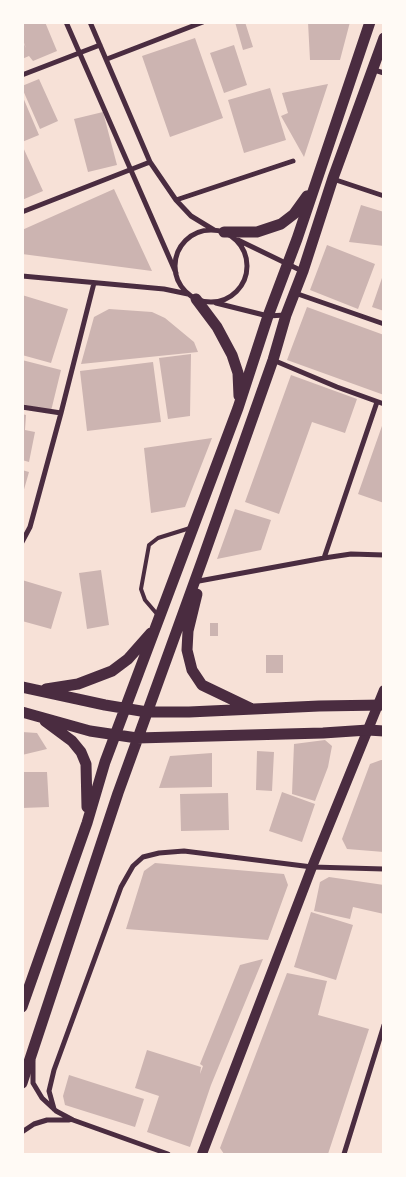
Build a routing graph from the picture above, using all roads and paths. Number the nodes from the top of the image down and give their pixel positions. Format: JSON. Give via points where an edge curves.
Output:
{"nodes":[{"id":1,"x":66,"y":22,"type":"edge"},
{"id":2,"x":90,"y":22,"type":"edge"},
{"id":3,"x":203,"y":22,"type":"edge"},
{"id":4,"x":370,"y":22,"type":"edge"},
{"id":5,"x":384,"y":38,"type":"edge"},
{"id":6,"x":100,"y":44,"type":"junction"},
{"id":7,"x":78,"y":53,"type":"junction"},
{"id":8,"x":106,"y":59,"type":"junction"},
{"id":9,"x":371,"y":69,"type":"junction"},
{"id":10,"x":384,"y":73,"type":"edge"},
{"id":11,"x":22,"y":75,"type":"edge"},
{"id":12,"x":293,"y":161,"type":"dead end"},
{"id":13,"x":150,"y":162,"type":"junction"},
{"id":14,"x":131,"y":170,"type":"junction"},
{"id":15,"x":317,"y":177,"type":"junction"},
{"id":16,"x":333,"y":178,"type":"junction"},
{"id":17,"x":384,"y":196,"type":"edge"},
{"id":18,"x":176,"y":200,"type":"junction"},
{"id":19,"x":22,"y":212,"type":"edge"},
{"id":20,"x":219,"y":231,"type":"junction"},
{"id":21,"x":235,"y":239,"type":"junction"},
{"id":22,"x":287,"y":265,"type":"junction"},
{"id":23,"x":303,"y":272,"type":"junction"},
{"id":24,"x":176,"y":273,"type":"junction"},
{"id":25,"x":22,"y":276,"type":"edge"},
{"id":26,"x":94,"y":283,"type":"junction"},
{"id":27,"x":295,"y":293,"type":"junction"},
{"id":28,"x":193,"y":297,"type":"junction"},
{"id":29,"x":213,"y":302,"type":"junction"},
{"id":30,"x":286,"y":315,"type":"junction"},
{"id":31,"x":268,"y":316,"type":"junction"},
{"id":32,"x":384,"y":324,"type":"edge"},
{"id":33,"x":273,"y":360,"type":"junction"},
{"id":34,"x":377,"y":402,"type":"junction"},
{"id":35,"x":384,"y":404,"type":"edge"},
{"id":36,"x":22,"y":407,"type":"edge"},
{"id":37,"x":238,"y":408,"type":"junction"},
{"id":38,"x":61,"y":413,"type":"junction"},
{"id":39,"x":195,"y":527,"type":"junction"},
{"id":40,"x":22,"y":542,"type":"edge"},
{"id":41,"x":384,"y":554,"type":"edge"},
{"id":42,"x":324,"y":558,"type":"junction"},
{"id":43,"x":202,"y":561,"type":"junction"},
{"id":44,"x":199,"y":581,"type":"junction"},
{"id":45,"x":160,"y":620,"type":"junction"},
{"id":46,"x":22,"y":687,"type":"edge"},
{"id":47,"x":34,"y":690,"type":"junction"},
{"id":48,"x":384,"y":690,"type":"edge"},
{"id":49,"x":381,"y":705,"type":"edge"},
{"id":50,"x":126,"y":708,"type":"junction"},
{"id":51,"x":252,"y":709,"type":"junction"},
{"id":52,"x":22,"y":712,"type":"edge"},
{"id":53,"x":147,"y":712,"type":"junction"},
{"id":54,"x":39,"y":717,"type":"junction"},
{"id":55,"x":368,"y":730,"type":"junction"},
{"id":56,"x":384,"y":731,"type":"edge"},
{"id":57,"x":116,"y":735,"type":"junction"},
{"id":58,"x":137,"y":738,"type":"junction"},
{"id":59,"x":87,"y":823,"type":"junction"},
{"id":60,"x":312,"y":867,"type":"junction"},
{"id":61,"x":384,"y":869,"type":"edge"},
{"id":62,"x":22,"y":1006,"type":"edge"},
{"id":63,"x":384,"y":1025,"type":"edge"},
{"id":64,"x":33,"y":1053,"type":"junction"},
{"id":65,"x":22,"y":1083,"type":"edge"},
{"id":66,"x":54,"y":1109,"type":"junction"},
{"id":67,"x":73,"y":1120,"type":"junction"},
{"id":68,"x":22,"y":1132,"type":"edge"},
{"id":69,"x":168,"y":1154,"type":"edge"},
{"id":70,"x":202,"y":1154,"type":"edge"},
{"id":71,"x":344,"y":1154,"type":"edge"}],
"edges":[{"from":1,"to":7,"type":"street"},
{"from":2,"to":6,"type":"street"},
{"from":3,"to":8,"type":"street"},
{"from":4,"to":15,"type":"main road"},
{"from":5,"to":9,"type":"main road"},
{"from":6,"to":7,"type":"street"},
{"from":6,"to":8,"type":"street"},
{"from":7,"to":11,"type":"street"},
{"from":7,"to":14,"type":"street"},
{"from":8,"to":13,"type":"street"},
{"from":9,"to":10,"type":"street"},
{"from":9,"to":16,"type":"main road"},
{"from":12,"to":18,"type":"street"},
{"from":13,"to":14,"type":"street"},
{"from":13,"to":18,"type":"street"},
{"from":14,"to":19,"type":"street"},
{"from":14,"to":24,"type":"street"},
{"from":15,"to":20,"type":"main road","via":[[302,204],[281,224],[257,232]]},
{"from":15,"to":22,"type":"main road"},
{"from":16,"to":17,"type":"street"},
{"from":16,"to":23,"type":"main road"},
{"from":18,"to":20,"type":"street","via":[[191,216]]},
{"from":20,"to":21,"type":"street"},
{"from":20,"to":24,"type":"street","via":[[203,231],[184,242],[175,262]]},
{"from":21,"to":22,"type":"street"},
{"from":21,"to":29,"type":"street","via":[[246,255],[243,282],[231,296]]},
{"from":22,"to":23,"type":"street"},
{"from":22,"to":31,"type":"main road"},
{"from":23,"to":27,"type":"main road"},
{"from":24,"to":28,"type":"street","via":[[179,283]]},
{"from":25,"to":26,"type":"street"},
{"from":26,"to":28,"type":"street","via":[[164,289]]},
{"from":26,"to":38,"type":"street"},
{"from":27,"to":30,"type":"main road"},
{"from":27,"to":32,"type":"street"},
{"from":28,"to":29,"type":"street"},
{"from":28,"to":37,"type":"main road","via":[[217,327],[232,355],[238,373]]},
{"from":29,"to":31,"type":"street"},
{"from":30,"to":31,"type":"street"},
{"from":30,"to":33,"type":"main road"},
{"from":31,"to":37,"type":"main road"},
{"from":33,"to":34,"type":"street"},
{"from":33,"to":43,"type":"main road"},
{"from":34,"to":35,"type":"street"},
{"from":34,"to":42,"type":"street"},
{"from":36,"to":38,"type":"street"},
{"from":37,"to":39,"type":"main road"},
{"from":38,"to":40,"type":"street","via":[[30,527]]},
{"from":39,"to":45,"type":"main road"},
{"from":39,"to":45,"type":"lane","via":[[158,538],[149,546],[141,588],[145,600]]},
{"from":41,"to":42,"type":"street"},
{"from":42,"to":44,"type":"street"},
{"from":43,"to":44,"type":"main road"},
{"from":43,"to":53,"type":"main road"},
{"from":44,"to":51,"type":"main road","via":[[188,631],[187,650],[192,670],[202,685]]},
{"from":45,"to":47,"type":"main road","via":[[140,647],[112,671],[78,684]]},
{"from":45,"to":50,"type":"main road"},
{"from":46,"to":47,"type":"main road"},
{"from":47,"to":50,"type":"main road"},
{"from":48,"to":49,"type":"main road"},
{"from":49,"to":51,"type":"main road"},
{"from":49,"to":55,"type":"main road"},
{"from":50,"to":53,"type":"main road"},
{"from":50,"to":57,"type":"main road"},
{"from":51,"to":53,"type":"main road"},
{"from":52,"to":54,"type":"main road"},
{"from":53,"to":58,"type":"main road"},
{"from":54,"to":57,"type":"main road"},
{"from":54,"to":59,"type":"main road","via":[[72,741],[81,752],[86,764]]},
{"from":55,"to":56,"type":"main road"},
{"from":55,"to":58,"type":"main road"},
{"from":55,"to":60,"type":"main road"},
{"from":57,"to":58,"type":"main road"},
{"from":57,"to":59,"type":"main road"},
{"from":58,"to":64,"type":"main road"},
{"from":59,"to":62,"type":"main road"},
{"from":60,"to":61,"type":"street"},
{"from":60,"to":66,"type":"street","via":[[184,852],[143,857],[133,866],[121,887],[54,1070],[49,1092]]},
{"from":60,"to":70,"type":"main road"},
{"from":63,"to":71,"type":"street"},
{"from":64,"to":65,"type":"main road"},
{"from":64,"to":66,"type":"street","via":[[33,1083]]},
{"from":66,"to":67,"type":"street"},
{"from":67,"to":68,"type":"street","via":[[47,1120]]},
{"from":67,"to":69,"type":"street"}]}
